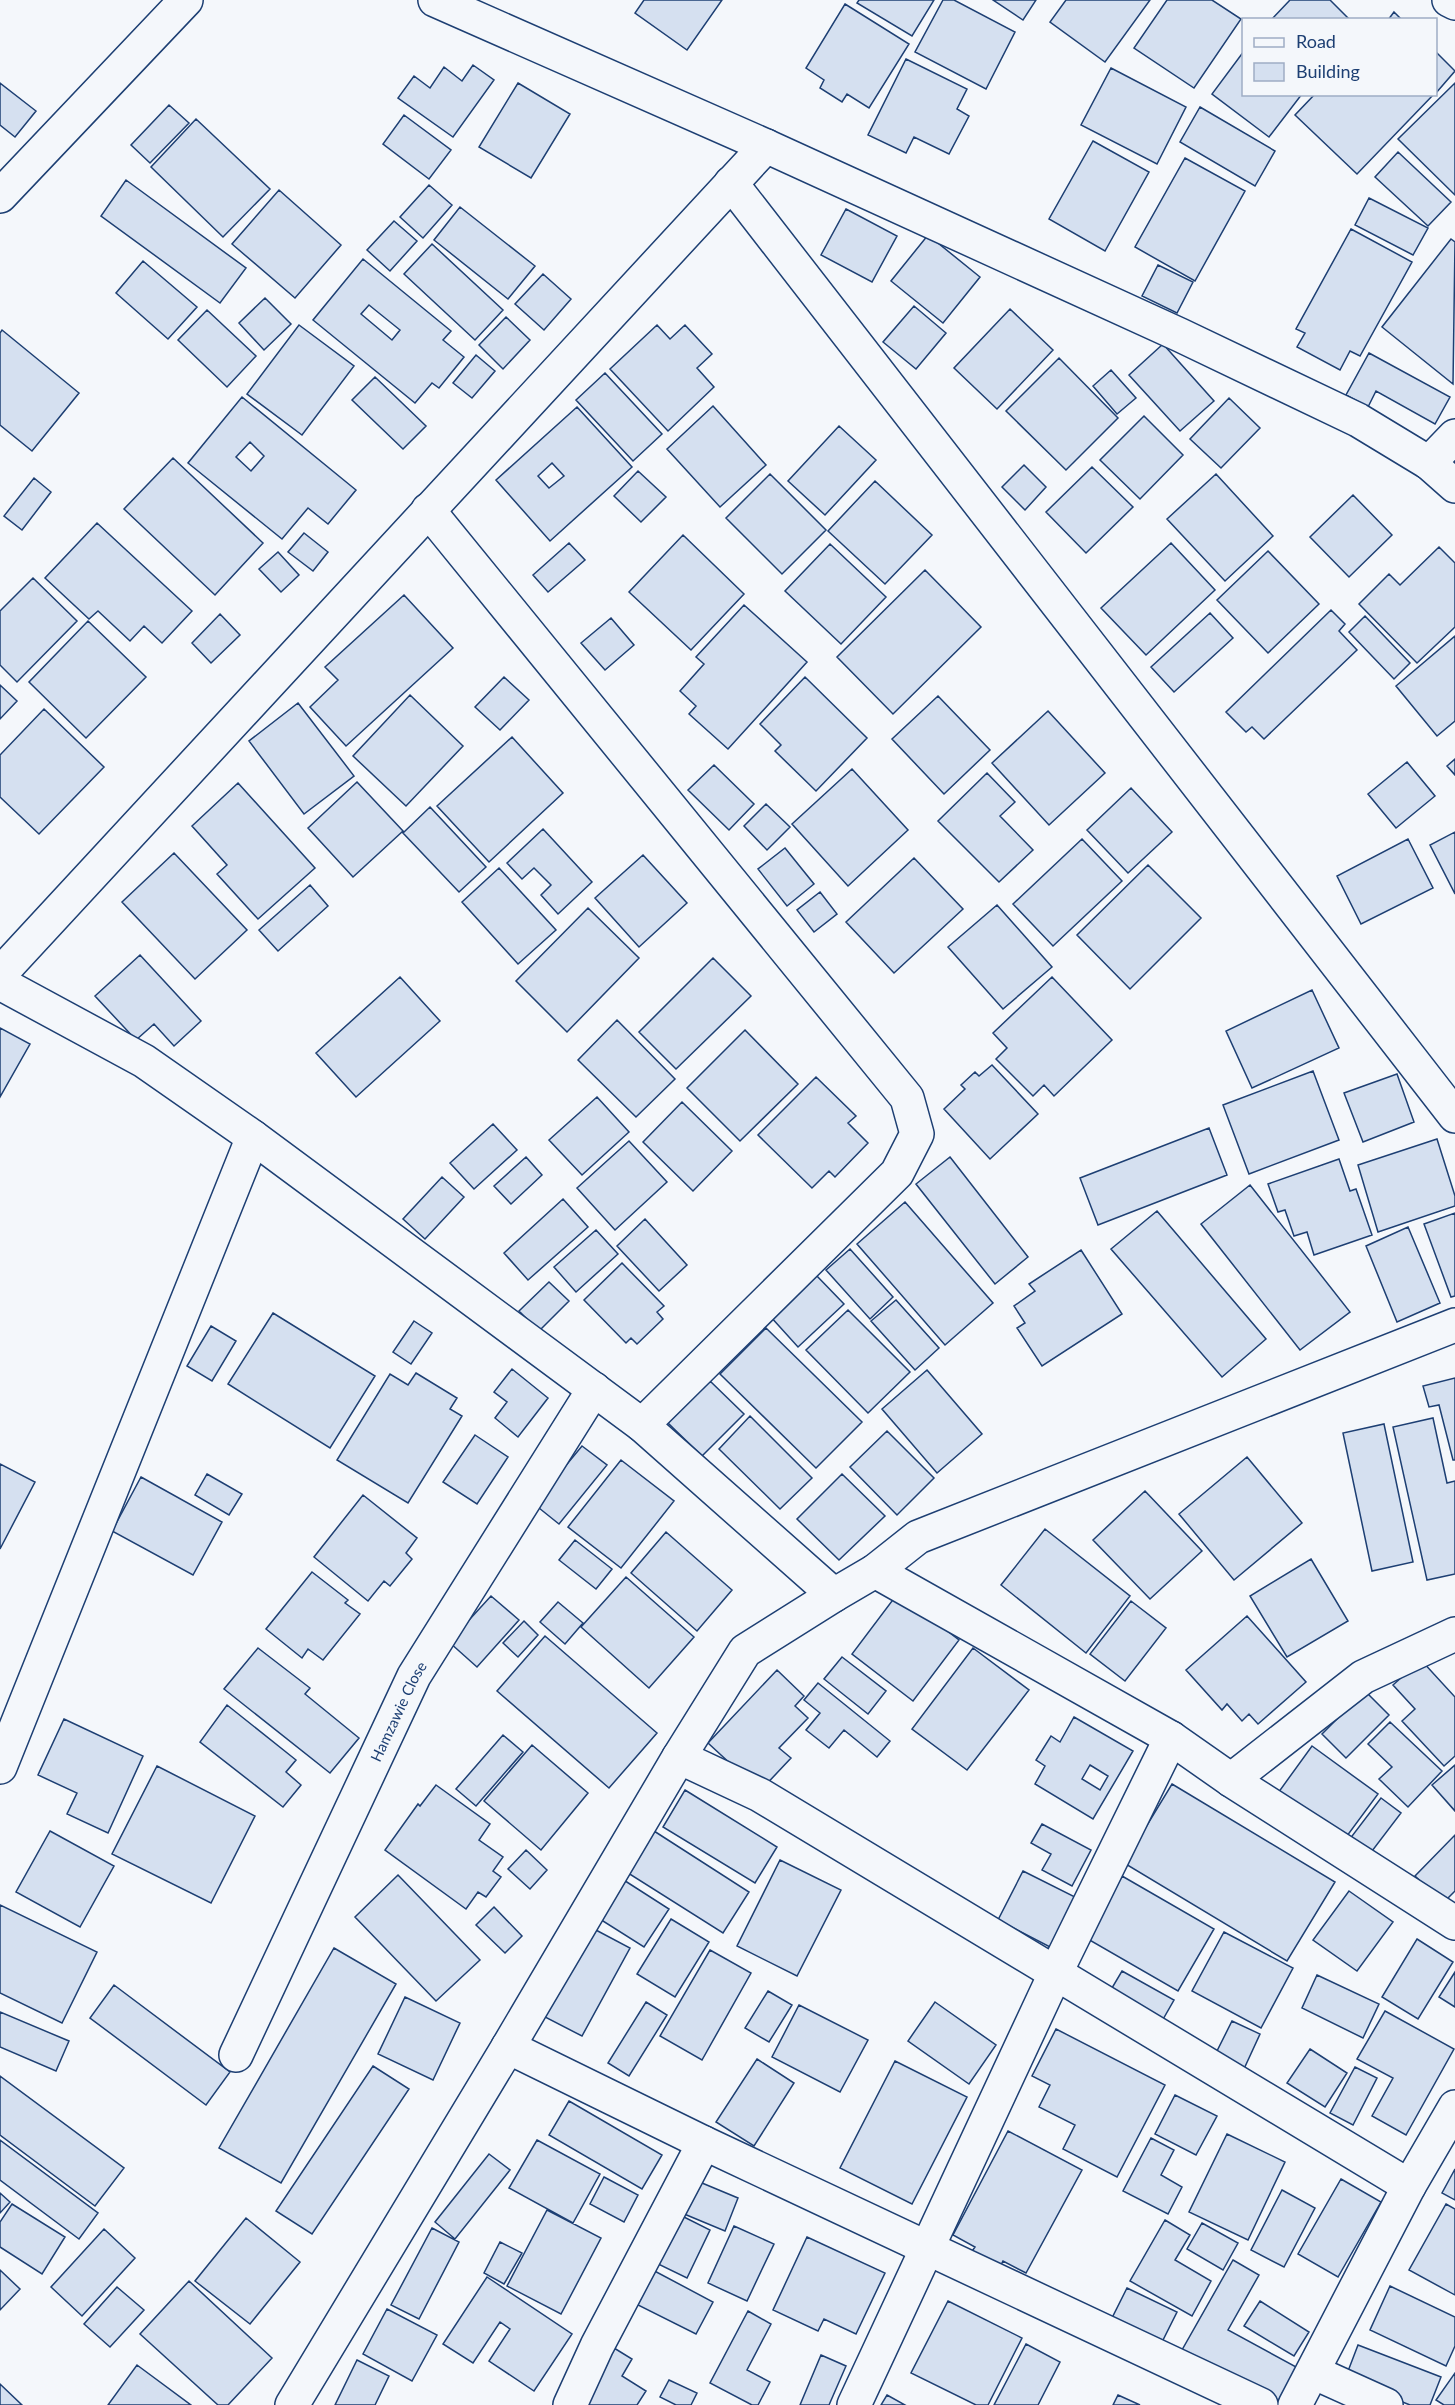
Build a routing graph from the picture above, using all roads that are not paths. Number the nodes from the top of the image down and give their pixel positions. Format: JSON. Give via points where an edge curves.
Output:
{"nodes":[{"id":1,"x":186,"y":0,"type":"edge"},
{"id":2,"x":435,"y":0,"type":"edge"},
{"id":3,"x":1449,"y":0,"type":"edge"},
{"id":4,"x":1455,"y":3,"type":"edge"},
{"id":5,"x":766,"y":146,"type":"junction"},
{"id":6,"x":731,"y":183,"type":"junction"},
{"id":7,"x":0,"y":196,"type":"edge"},
{"id":8,"x":1455,"y":436,"type":"edge"},
{"id":9,"x":1429,"y":463,"type":"junction"},
{"id":10,"x":1455,"y":486,"type":"edge"},
{"id":11,"x":428,"y":510,"type":"junction"},
{"id":12,"x":0,"y":974,"type":"edge"},
{"id":13,"x":0,"y":983,"type":"edge"},
{"id":14,"x":1455,"y":1116,"type":"edge"},
{"id":15,"x":253,"y":1137,"type":"junction"},
{"id":16,"x":1455,"y":1325,"type":"edge"},
{"id":17,"x":594,"y":1389,"type":"junction"},
{"id":18,"x":642,"y":1425,"type":"junction"},
{"id":19,"x":875,"y":1571,"type":"junction"},
{"id":20,"x":834,"y":1594,"type":"junction"},
{"id":21,"x":1455,"y":1634,"type":"edge"},
{"id":22,"x":1171,"y":1738,"type":"junction"},
{"id":23,"x":680,"y":1757,"type":"junction"},
{"id":24,"x":0,"y":1767,"type":"edge"},
{"id":25,"x":1231,"y":1780,"type":"junction"},
{"id":26,"x":1455,"y":1923,"type":"edge"},
{"id":27,"x":1056,"y":1972,"type":"junction"},
{"id":28,"x":508,"y":2047,"type":"junction"},
{"id":29,"x":236,"y":2055,"type":"dead end"},
{"id":30,"x":1455,"y":2107,"type":"edge"},
{"id":31,"x":704,"y":2143,"type":"junction"},
{"id":32,"x":1409,"y":2186,"type":"junction"},
{"id":33,"x":927,"y":2247,"type":"junction"},
{"id":34,"x":1313,"y":2372,"type":"junction"},
{"id":35,"x":292,"y":2405,"type":"edge"},
{"id":36,"x":570,"y":2405,"type":"edge"},
{"id":37,"x":854,"y":2405,"type":"edge"},
{"id":38,"x":1261,"y":2405,"type":"edge"},
{"id":39,"x":1295,"y":2405,"type":"edge"},
{"id":40,"x":1386,"y":2405,"type":"edge"}],
"edges":[{"from":1,"to":7,"type":"street"},
{"from":2,"to":5,"type":"street"},
{"from":3,"to":4,"type":"street"},
{"from":5,"to":6,"type":"street"},
{"from":5,"to":9,"type":"street","via":[[1358,420]]},
{"from":6,"to":11,"type":"street"},
{"from":6,"to":14,"type":"street"},
{"from":8,"to":9,"type":"street"},
{"from":9,"to":10,"type":"street"},
{"from":11,"to":12,"type":"street"},
{"from":11,"to":18,"type":"street","via":[[907,1098],[917,1134],[897,1173]]},
{"from":13,"to":15,"type":"street","via":[[144,1061]]},
{"from":15,"to":17,"type":"street"},
{"from":15,"to":24,"type":"street"},
{"from":16,"to":19,"type":"street","via":[[918,1537]]},
{"from":17,"to":18,"type":"street"},
{"from":17,"to":29,"type":"street","name":"Hamzawie Close","via":[[414,1676]]},
{"from":18,"to":20,"type":"street"},
{"from":19,"to":20,"type":"street"},
{"from":19,"to":22,"type":"street"},
{"from":20,"to":23,"type":"street","via":[[745,1651]]},
{"from":21,"to":25,"type":"street","via":[[1363,1677]]},
{"from":22,"to":25,"type":"street"},
{"from":22,"to":27,"type":"street"},
{"from":23,"to":27,"type":"street","via":[[760,1795]]},
{"from":23,"to":28,"type":"street"},
{"from":25,"to":26,"type":"street"},
{"from":27,"to":32,"type":"street"},
{"from":27,"to":33,"type":"street"},
{"from":28,"to":31,"type":"street"},
{"from":28,"to":35,"type":"street"},
{"from":30,"to":32,"type":"street"},
{"from":31,"to":33,"type":"street"},
{"from":31,"to":36,"type":"street"},
{"from":32,"to":34,"type":"street"},
{"from":33,"to":37,"type":"street"},
{"from":33,"to":38,"type":"street"},
{"from":34,"to":39,"type":"street"},
{"from":34,"to":40,"type":"street"}]}
